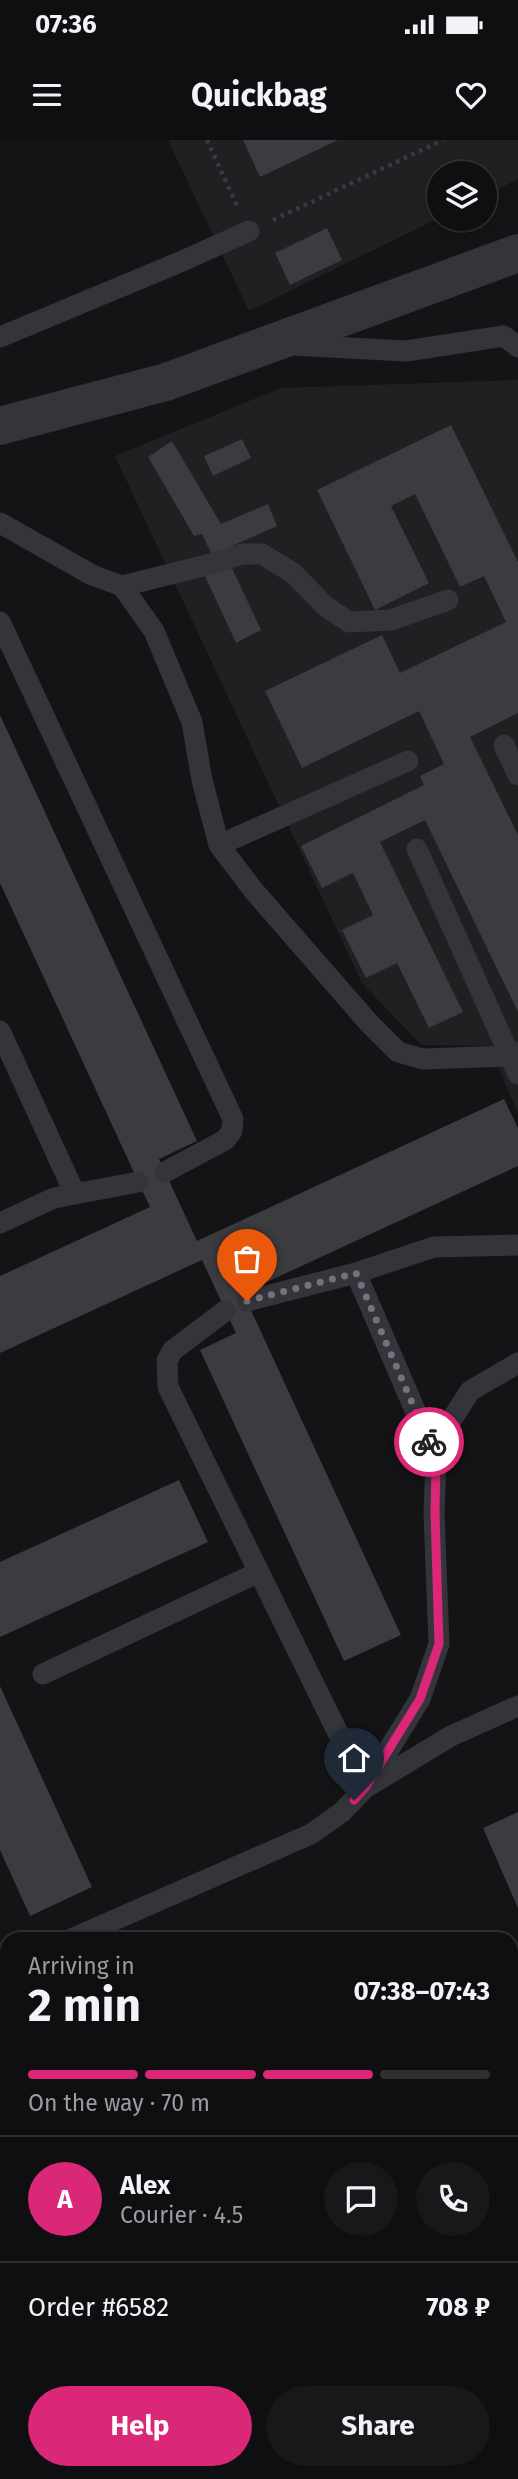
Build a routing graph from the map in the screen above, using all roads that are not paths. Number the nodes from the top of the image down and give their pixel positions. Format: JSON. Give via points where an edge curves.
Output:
{"nodes":[{"id":1,"x":249,"y":231,"type":"road end"},
{"id":2,"x":518,"y":253,"type":"edge"},
{"id":3,"x":0,"y":337,"type":"edge"},
{"id":4,"x":272,"y":344,"type":"junction"},
{"id":5,"x":518,"y":347,"type":"edge"},
{"id":6,"x":0,"y":426,"type":"edge"},
{"id":7,"x":0,"y":523,"type":"edge"},
{"id":8,"x":121,"y":586,"type":"junction"},
{"id":9,"x":448,"y":600,"type":"dead end"},
{"id":10,"x":0,"y":622,"type":"edge"},
{"id":11,"x":503,"y":746,"type":"dead end"},
{"id":12,"x":408,"y":761,"type":"dead end"},
{"id":13,"x":518,"y":775,"type":"edge"},
{"id":14,"x":219,"y":845,"type":"junction"},
{"id":15,"x":417,"y":849,"type":"dead end"},
{"id":16,"x":0,"y":1031,"type":"edge"},
{"id":17,"x":515,"y":1061,"type":"edge"},
{"id":18,"x":165,"y":1172,"type":"dead end"},
{"id":19,"x":138,"y":1182,"type":"dead end"},
{"id":20,"x":75,"y":1194,"type":"junction"},
{"id":21,"x":0,"y":1223,"type":"edge"},
{"id":22,"x":518,"y":1245,"type":"edge"},
{"id":23,"x":356,"y":1273,"type":"junction"},
{"id":24,"x":247,"y":1301,"type":"dead end"},
{"id":25,"x":225,"y":1311,"type":"dead end"},
{"id":26,"x":518,"y":1363,"type":"edge"},
{"id":27,"x":436,"y":1459,"type":"junction"},
{"id":28,"x":259,"y":1572,"type":"junction"},
{"id":29,"x":43,"y":1674,"type":"dead end"},
{"id":30,"x":518,"y":1706,"type":"edge"},
{"id":31,"x":365,"y":1788,"type":"junction"},
{"id":32,"x":87,"y":1932,"type":"edge"}],
"edges":[{"from":1,"to":3,"type":"lane"},
{"from":2,"to":4,"type":"street"},
{"from":4,"to":5,"type":"lane","via":[[406,351],[504,336]]},
{"from":4,"to":6,"type":"street","via":[[166,382]]},
{"from":7,"to":8,"type":"lane","via":[[92,575]]},
{"from":8,"to":9,"type":"lane","via":[[242,554],[262,554],[293,573],[325,606],[349,622],[391,620]]},
{"from":8,"to":14,"type":"lane","via":[[155,631],[192,722]]},
{"from":10,"to":18,"type":"lane","via":[[233,1119],[229,1136]]},
{"from":11,"to":13,"type":"lane"},
{"from":12,"to":14,"type":"lane"},
{"from":14,"to":17,"type":"lane","via":[[262,901],[398,1052],[423,1059]]},
{"from":15,"to":17,"type":"lane"},
{"from":16,"to":20,"type":"lane"},
{"from":19,"to":20,"type":"lane"},
{"from":20,"to":21,"type":"lane","via":[[54,1198]]},
{"from":22,"to":23,"type":"lane","via":[[434,1247]]},
{"from":23,"to":24,"type":"lane"},
{"from":23,"to":27,"type":"lane"},
{"from":25,"to":28,"type":"lane","via":[[172,1351],[166,1373],[168,1387]]},
{"from":26,"to":27,"type":"lane","via":[[470,1391],[448,1425]]},
{"from":27,"to":31,"type":"lane","via":[[439,1644],[420,1699]]},
{"from":28,"to":29,"type":"lane"},
{"from":28,"to":31,"type":"lane"},
{"from":30,"to":31,"type":"lane","via":[[451,1736]]},
{"from":31,"to":32,"type":"lane","via":[[342,1812],[311,1833]]}]}
